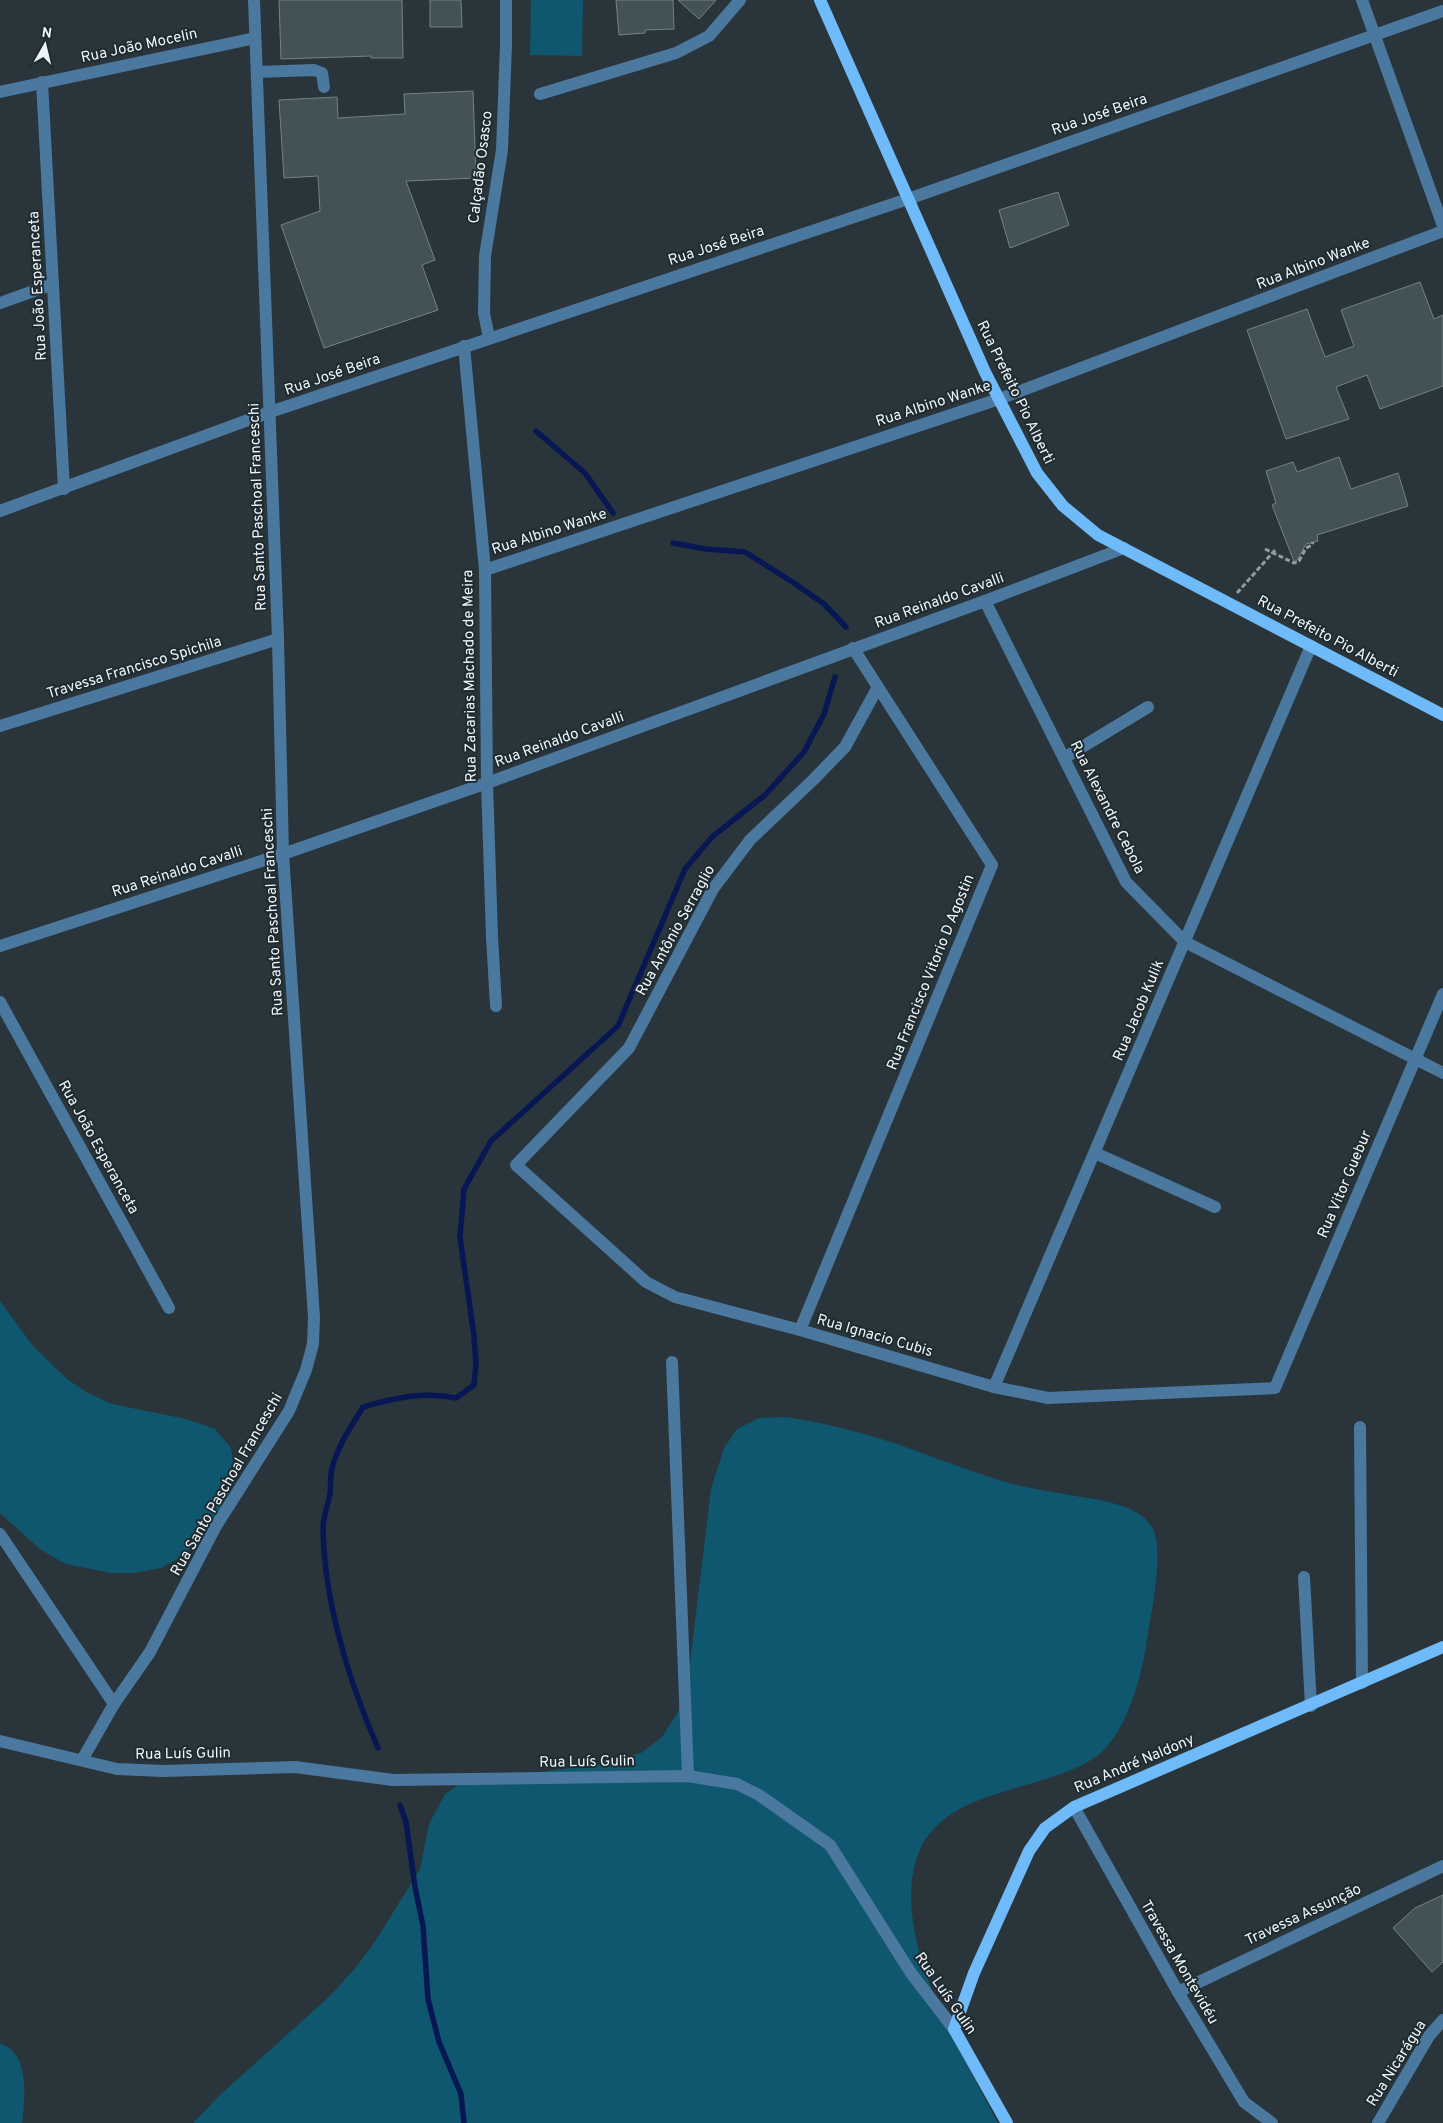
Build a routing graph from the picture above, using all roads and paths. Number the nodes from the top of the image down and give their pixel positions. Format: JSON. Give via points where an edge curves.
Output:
{"nodes":[{"id":1,"x":254,"y":0,"type":"edge"},
{"id":2,"x":506,"y":0,"type":"edge"},
{"id":3,"x":740,"y":0,"type":"edge"},
{"id":4,"x":820,"y":0,"type":"edge"},
{"id":5,"x":1362,"y":0,"type":"edge"},
{"id":6,"x":1443,"y":11,"type":"edge"},
{"id":7,"x":1374,"y":34,"type":"junction"},
{"id":8,"x":256,"y":38,"type":"junction"},
{"id":9,"x":257,"y":72,"type":"junction"},
{"id":10,"x":42,"y":82,"type":"junction"},
{"id":11,"x":324,"y":87,"type":"dead end"},
{"id":12,"x":0,"y":92,"type":"edge"},
{"id":13,"x":540,"y":94,"type":"dead end"},
{"id":14,"x":908,"y":199,"type":"junction"},
{"id":15,"x":1443,"y":226,"type":"edge"},
{"id":16,"x":1443,"y":232,"type":"edge"},
{"id":17,"x":53,"y":284,"type":"junction"},
{"id":18,"x":0,"y":302,"type":"edge"},
{"id":19,"x":489,"y":338,"type":"junction"},
{"id":20,"x":464,"y":346,"type":"junction"},
{"id":21,"x":999,"y":399,"type":"junction"},
{"id":22,"x":270,"y":412,"type":"junction"},
{"id":23,"x":64,"y":489,"type":"junction"},
{"id":24,"x":0,"y":510,"type":"edge"},
{"id":25,"x":1313,"y":542,"type":"dead end"},
{"id":26,"x":1124,"y":548,"type":"junction"},
{"id":27,"x":1265,"y":548,"type":"dead end"},
{"id":28,"x":1274,"y":551,"type":"junction"},
{"id":29,"x":485,"y":570,"type":"junction"},
{"id":30,"x":985,"y":601,"type":"junction"},
{"id":31,"x":1230,"y":604,"type":"junction"},
{"id":32,"x":278,"y":639,"type":"junction"},
{"id":33,"x":1311,"y":646,"type":"junction"},
{"id":34,"x":853,"y":648,"type":"junction"},
{"id":35,"x":878,"y":687,"type":"junction"},
{"id":36,"x":1148,"y":707,"type":"dead end"},
{"id":37,"x":1443,"y":715,"type":"edge"},
{"id":38,"x":0,"y":726,"type":"edge"},
{"id":39,"x":1064,"y":758,"type":"junction"},
{"id":40,"x":487,"y":783,"type":"junction"},
{"id":41,"x":283,"y":854,"type":"junction"},
{"id":42,"x":1185,"y":942,"type":"junction"},
{"id":43,"x":0,"y":946,"type":"edge"},
{"id":44,"x":1443,"y":994,"type":"edge"},
{"id":45,"x":0,"y":1002,"type":"edge"},
{"id":46,"x":496,"y":1006,"type":"dead end"},
{"id":47,"x":1415,"y":1060,"type":"junction"},
{"id":48,"x":1443,"y":1073,"type":"edge"},
{"id":49,"x":1095,"y":1152,"type":"junction"},
{"id":50,"x":516,"y":1165,"type":"joint"},
{"id":51,"x":1215,"y":1207,"type":"dead end"},
{"id":52,"x":169,"y":1308,"type":"dead end"},
{"id":53,"x":800,"y":1330,"type":"junction"},
{"id":54,"x":672,"y":1362,"type":"dead end"},
{"id":55,"x":994,"y":1387,"type":"junction"},
{"id":56,"x":1275,"y":1388,"type":"joint"},
{"id":57,"x":1360,"y":1427,"type":"dead end"},
{"id":58,"x":0,"y":1534,"type":"edge"},
{"id":59,"x":1304,"y":1577,"type":"dead end"},
{"id":60,"x":1443,"y":1647,"type":"edge"},
{"id":61,"x":1362,"y":1683,"type":"junction"},
{"id":62,"x":114,"y":1704,"type":"junction"},
{"id":63,"x":1311,"y":1706,"type":"junction"},
{"id":64,"x":0,"y":1741,"type":"edge"},
{"id":65,"x":82,"y":1760,"type":"junction"},
{"id":66,"x":688,"y":1776,"type":"junction"},
{"id":67,"x":1074,"y":1807,"type":"junction"},
{"id":68,"x":1443,"y":1866,"type":"edge"},
{"id":69,"x":1178,"y":1992,"type":"junction"},
{"id":70,"x":1443,"y":2020,"type":"edge"},
{"id":71,"x":954,"y":2029,"type":"junction"},
{"id":72,"x":1007,"y":2123,"type":"edge"},
{"id":73,"x":1272,"y":2123,"type":"edge"},
{"id":74,"x":1378,"y":2123,"type":"edge"}],
"edges":[{"from":1,"to":8,"type":"street","name":"Rua Santo Paschoal Franceschi"},
{"from":2,"to":19,"type":"street","name":"Calçadão Osasco","via":[[502,150],[485,256],[484,313]]},
{"from":3,"to":13,"type":"street","via":[[709,36],[676,53]]},
{"from":4,"to":14,"type":"main road","name":"Rua Prefeito Pio Alberti"},
{"from":5,"to":7,"type":"street"},
{"from":6,"to":7,"type":"street","name":"Rua José Beira"},
{"from":7,"to":14,"type":"street","name":"Rua José Beira"},
{"from":7,"to":15,"type":"street"},
{"from":8,"to":9,"type":"street","name":"Rua Santo Paschoal Franceschi"},
{"from":8,"to":10,"type":"street","name":"Rua João Mocelin"},
{"from":9,"to":11,"type":"street","via":[[314,70],[322,74]]},
{"from":9,"to":22,"type":"street","name":"Rua Santo Paschoal Franceschi"},
{"from":10,"to":12,"type":"street","name":"Rua João Mocelin"},
{"from":10,"to":17,"type":"street","name":"Rua João Esperanceta"},
{"from":14,"to":19,"type":"street","name":"Rua José Beira"},
{"from":14,"to":21,"type":"main road","name":"Rua Prefeito Pio Alberti"},
{"from":16,"to":21,"type":"street","name":"Rua Albino Wanke"},
{"from":17,"to":18,"type":"street"},
{"from":17,"to":23,"type":"street","name":"Rua João Esperanceta"},
{"from":19,"to":20,"type":"street","name":"Rua José Beira"},
{"from":20,"to":22,"type":"street","name":"Rua José Beira"},
{"from":20,"to":29,"type":"street","name":"Rua Zacarias Machado de Meira"},
{"from":21,"to":26,"type":"main road","name":"Rua Prefeito Pio Alberti","via":[[1037,474],[1063,506],[1098,535]]},
{"from":21,"to":29,"type":"street","name":"Rua Albino Wanke"},
{"from":22,"to":23,"type":"street","name":"Rua José Beira"},
{"from":22,"to":32,"type":"street","name":"Rua Santo Paschoal Franceschi"},
{"from":23,"to":24,"type":"street","name":"Rua José Beira"},
{"from":25,"to":28,"type":"path","via":[[1294,563]]},
{"from":26,"to":30,"type":"street","name":"Rua Reinaldo Cavalli"},
{"from":26,"to":31,"type":"main road","name":"Rua Prefeito Pio Alberti"},
{"from":27,"to":28,"type":"path"},
{"from":28,"to":31,"type":"path"},
{"from":29,"to":40,"type":"street","name":"Rua Zacarias Machado de Meira"},
{"from":30,"to":34,"type":"street","name":"Rua Reinaldo Cavalli"},
{"from":30,"to":39,"type":"street","name":"Rua Alexandre Cebola"},
{"from":31,"to":33,"type":"main road","name":"Rua Prefeito Pio Alberti"},
{"from":32,"to":38,"type":"street","name":"Travessa Francisco Spichila"},
{"from":32,"to":41,"type":"street","name":"Rua Santo Paschoal Franceschi"},
{"from":33,"to":37,"type":"main road","name":"Rua Prefeito Pio Alberti"},
{"from":33,"to":42,"type":"street","name":"Rua Jacob Kulik"},
{"from":34,"to":35,"type":"street","name":"Rua Francisco Vitorio D Agostin"},
{"from":34,"to":40,"type":"street","name":"Rua Reinaldo Cavalli"},
{"from":35,"to":50,"type":"street","name":"Rua Antônio Serraglio","via":[[845,747],[750,840],[714,889],[629,1048]]},
{"from":35,"to":53,"type":"street","name":"Rua Francisco Vitorio D Agostin","via":[[992,865]]},
{"from":36,"to":39,"type":"street"},
{"from":39,"to":42,"type":"street","name":"Rua Alexandre Cebola","via":[[1126,882]]},
{"from":40,"to":41,"type":"street","name":"Rua Reinaldo Cavalli"},
{"from":40,"to":46,"type":"street","name":"Rua Zacarias Machado de Meira"},
{"from":41,"to":43,"type":"street","name":"Rua Reinaldo Cavalli"},
{"from":41,"to":62,"type":"street","name":"Rua Santo Paschoal Franceschi","via":[[314,1344],[289,1411],[216,1526],[150,1652]]},
{"from":42,"to":47,"type":"street","name":"Rua Alexandre Cebola"},
{"from":42,"to":49,"type":"street","name":"Rua Jacob Kulik"},
{"from":44,"to":47,"type":"street","name":"Rua Vitor Guebur"},
{"from":45,"to":52,"type":"street","name":"Rua João Esperanceta"},
{"from":47,"to":48,"type":"street","name":"Rua Alexandre Cebola"},
{"from":47,"to":56,"type":"street","name":"Rua Vitor Guebur"},
{"from":49,"to":51,"type":"street"},
{"from":49,"to":55,"type":"street","name":"Rua Jacob Kulik"},
{"from":50,"to":53,"type":"street","name":"Rua Ignacio Cubis","via":[[646,1282],[675,1297]]},
{"from":53,"to":55,"type":"street","name":"Rua Ignacio Cubis"},
{"from":54,"to":66,"type":"street"},
{"from":55,"to":56,"type":"street","name":"Rua Ignacio Cubis","via":[[1048,1398]]},
{"from":57,"to":61,"type":"street"},
{"from":58,"to":62,"type":"street"},
{"from":59,"to":63,"type":"street"},
{"from":60,"to":61,"type":"main road","name":"Rua André Naldony"},
{"from":61,"to":63,"type":"main road","name":"Rua André Naldony"},
{"from":62,"to":65,"type":"street","name":"Rua Santo Paschoal Franceschi"},
{"from":63,"to":67,"type":"main road","name":"Rua André Naldony"},
{"from":64,"to":65,"type":"street","name":"Rua Luís Gulin"},
{"from":65,"to":66,"type":"street","name":"Rua Luís Gulin","via":[[117,1769],[163,1771],[294,1767],[393,1780]]},
{"from":66,"to":71,"type":"street","name":"Rua Luís Gulin","via":[[737,1784],[759,1795],[830,1845],[911,1973]]},
{"from":67,"to":69,"type":"street","name":"Travessa Montevidéu"},
{"from":67,"to":71,"type":"main road","name":"Rua André Naldony","via":[[1045,1828],[1029,1851],[974,1973]]},
{"from":68,"to":69,"type":"street","name":"Travessa Assunção"},
{"from":69,"to":73,"type":"street","name":"Travessa Montevidéu","via":[[1244,2102]]},
{"from":70,"to":74,"type":"street","name":"Rua Nicarágua","via":[[1429,2036]]},
{"from":71,"to":72,"type":"main road","name":"Rua Luís Gulin"}]}
